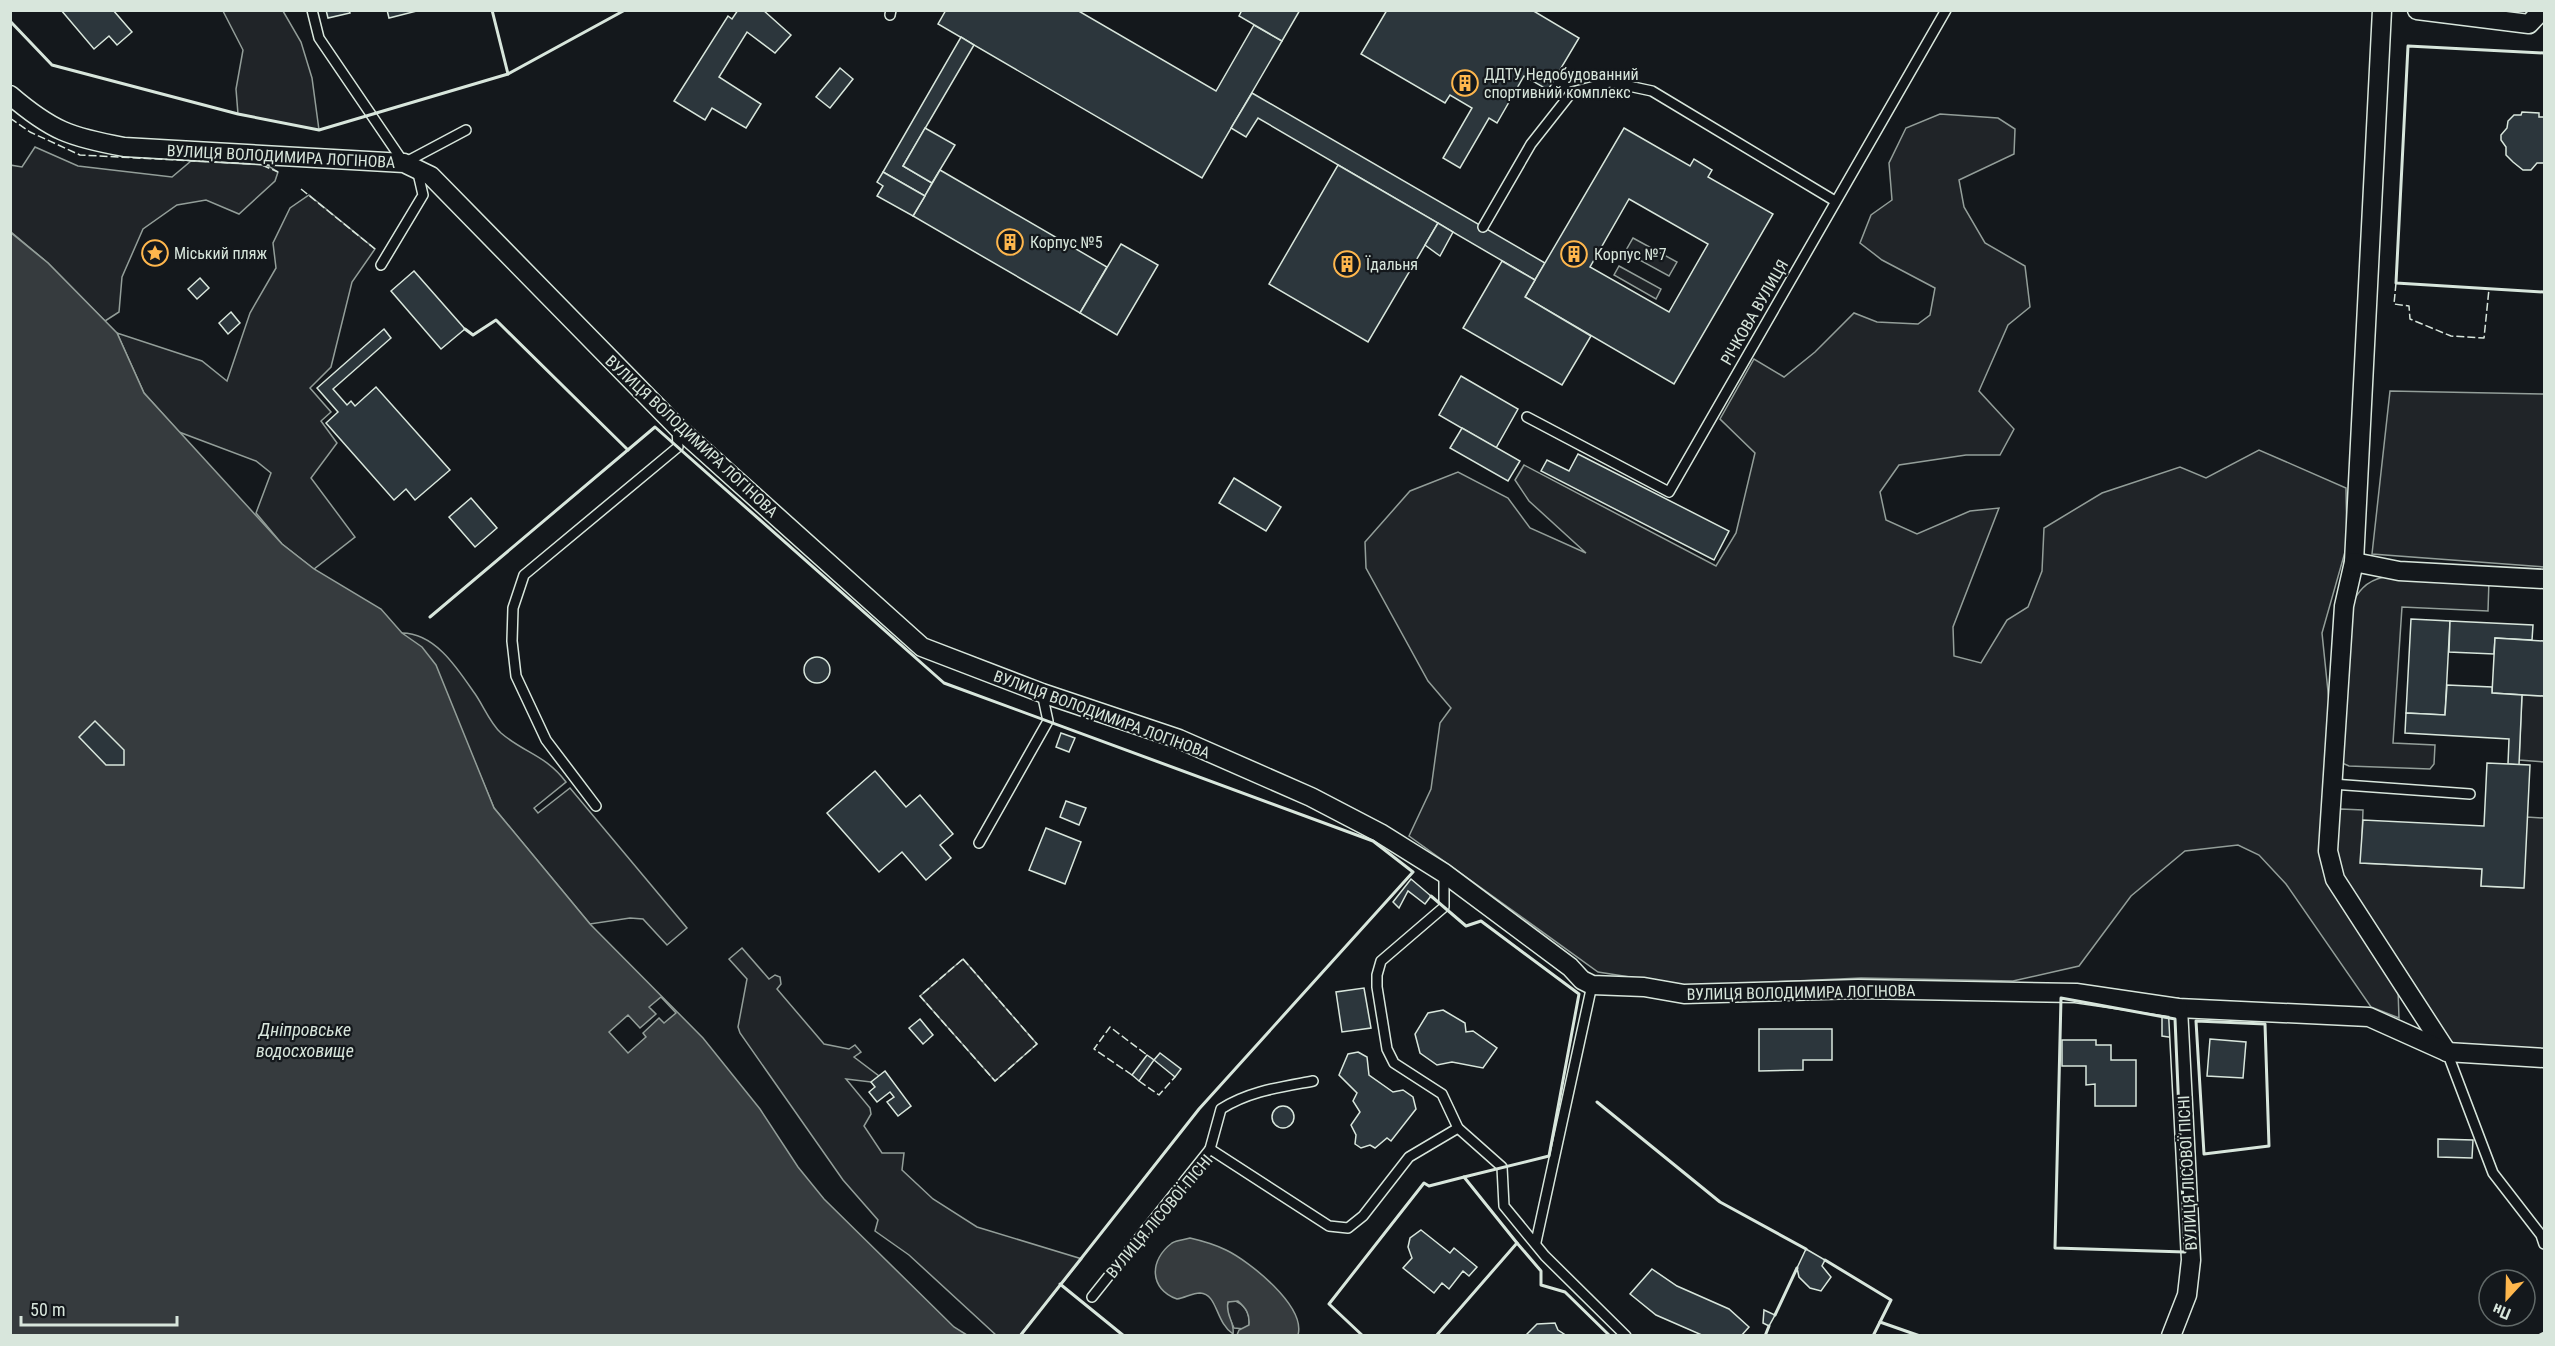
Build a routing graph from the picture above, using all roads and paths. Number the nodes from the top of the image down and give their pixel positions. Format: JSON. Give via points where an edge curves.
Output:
{"nodes":[{"id":1,"x":312,"y":10,"type":"edge"},
{"id":2,"x":1946,"y":10,"type":"edge"},
{"id":3,"x":2382,"y":10,"type":"edge"},
{"id":4,"x":2417,"y":10,"type":"edge"},
{"id":5,"x":2542,"y":10,"type":"edge"},
{"id":6,"x":10,"y":95,"type":"edge"},
{"id":7,"x":466,"y":130,"type":"dead end"},
{"id":8,"x":410,"y":166,"type":"junction"},
{"id":9,"x":1835,"y":201,"type":"junction"},
{"id":10,"x":1483,"y":227,"type":"dead end"},
{"id":11,"x":381,"y":265,"type":"dead end"},
{"id":12,"x":1527,"y":417,"type":"dead end"},
{"id":13,"x":677,"y":427,"type":"junction"},
{"id":14,"x":2354,"y":562,"type":"junction"},
{"id":15,"x":2544,"y":579,"type":"edge"},
{"id":16,"x":1042,"y":693,"type":"junction"},
{"id":17,"x":2332,"y":784,"type":"junction"},
{"id":18,"x":2470,"y":794,"type":"dead end"},
{"id":19,"x":596,"y":806,"type":"dead end"},
{"id":20,"x":979,"y":843,"type":"dead end"},
{"id":21,"x":1444,"y":873,"type":"junction"},
{"id":22,"x":1592,"y":985,"type":"junction"},
{"id":23,"x":2178,"y":1008,"type":"junction"},
{"id":24,"x":2447,"y":1052,"type":"junction"},
{"id":25,"x":2544,"y":1058,"type":"edge"},
{"id":26,"x":1313,"y":1081,"type":"dead end"},
{"id":27,"x":1458,"y":1128,"type":"junction"},
{"id":28,"x":1210,"y":1149,"type":"junction"},
{"id":29,"x":1536,"y":1242,"type":"junction"},
{"id":30,"x":2544,"y":1244,"type":"edge"},
{"id":31,"x":1092,"y":1296,"type":"dead end"},
{"id":32,"x":1626,"y":1335,"type":"edge"},
{"id":33,"x":2171,"y":1335,"type":"edge"}],
"edges":[{"from":1,"to":8,"type":"lane","via":[[319,38]]},
{"from":2,"to":9,"type":"lane","name":"РІЧКОВА ВУЛИЦЯ"},
{"from":3,"to":14,"type":"street"},
{"from":4,"to":5,"type":"street","via":[[2529,24]]},
{"from":6,"to":8,"type":"street","name":"ВУЛИЦЯ ВОЛОДИМИРА ЛОГІНОВА","via":[[41,122],[81,139],[124,147]]},
{"from":7,"to":8,"type":"lane"},
{"from":8,"to":11,"type":"lane","via":[[423,195]]},
{"from":8,"to":13,"type":"street","name":"ВУЛИЦЯ ВОЛОДИМИРА ЛОГІНОВА","via":[[431,176]]},
{"from":9,"to":10,"type":"lane","via":[[1652,92],[1610,82],[1572,92],[1531,144]]},
{"from":9,"to":12,"type":"lane","name":"РІЧКОВА ВУЛИЦЯ","via":[[1669,492]]},
{"from":13,"to":16,"type":"street","name":"ВУЛИЦЯ ВОЛОДИМИРА ЛОГІНОВА","via":[[922,647]]},
{"from":13,"to":19,"type":"lane","via":[[678,447],[524,575],[513,608],[516,676],[546,740]]},
{"from":14,"to":15,"type":"street","via":[[2399,571]]},
{"from":14,"to":17,"type":"street","via":[[2344,606]]},
{"from":16,"to":20,"type":"lane","via":[[1048,721]]},
{"from":16,"to":21,"type":"street","name":"ВУЛИЦЯ ВОЛОДИМИРА ЛОГІНОВА","via":[[1179,739],[1311,797]]},
{"from":17,"to":18,"type":"lane"},
{"from":17,"to":24,"type":"street","via":[[2328,851],[2336,879]]},
{"from":21,"to":22,"type":"street","name":"ВУЛИЦЯ ВОЛОДИМИРА ЛОГІНОВА"},
{"from":21,"to":27,"type":"lane","via":[[1444,907],[1381,962],[1377,987],[1387,1049],[1394,1063],[1442,1094]]},
{"from":22,"to":23,"type":"street","name":"ВУЛИЦЯ ВОЛОДИМИРА ЛОГІНОВА","via":[[1644,987],[1684,994],[1858,989],[2076,993]]},
{"from":22,"to":29,"type":"lane"},
{"from":23,"to":24,"type":"street","name":"ВУЛИЦЯ ВОЛОДИМИРА ЛОГІНОВА","via":[[2369,1017]]},
{"from":23,"to":33,"type":"street","name":"ВУЛИЦЯ ЛІСОВОЇ ПІСНІ","via":[[2191,1260],[2187,1295]]},
{"from":24,"to":25,"type":"street","name":"ВУЛИЦЯ ВОЛОДИМИРА ЛОГІНОВА"},
{"from":24,"to":30,"type":"lane","via":[[2493,1173],[2541,1234]]},
{"from":26,"to":28,"type":"lane","via":[[1259,1091],[1221,1109]]},
{"from":27,"to":28,"type":"lane","name":"ВУЛИЦЯ ЛІСОВОЇ ПІСНІ","via":[[1409,1157],[1363,1216],[1348,1228],[1329,1226]]},
{"from":27,"to":29,"type":"lane","via":[[1502,1167],[1504,1206]]},
{"from":28,"to":31,"type":"lane","name":"ВУЛИЦЯ ЛІСОВОЇ ПІСНІ"},
{"from":29,"to":32,"type":"lane","via":[[1545,1256]]}]}
